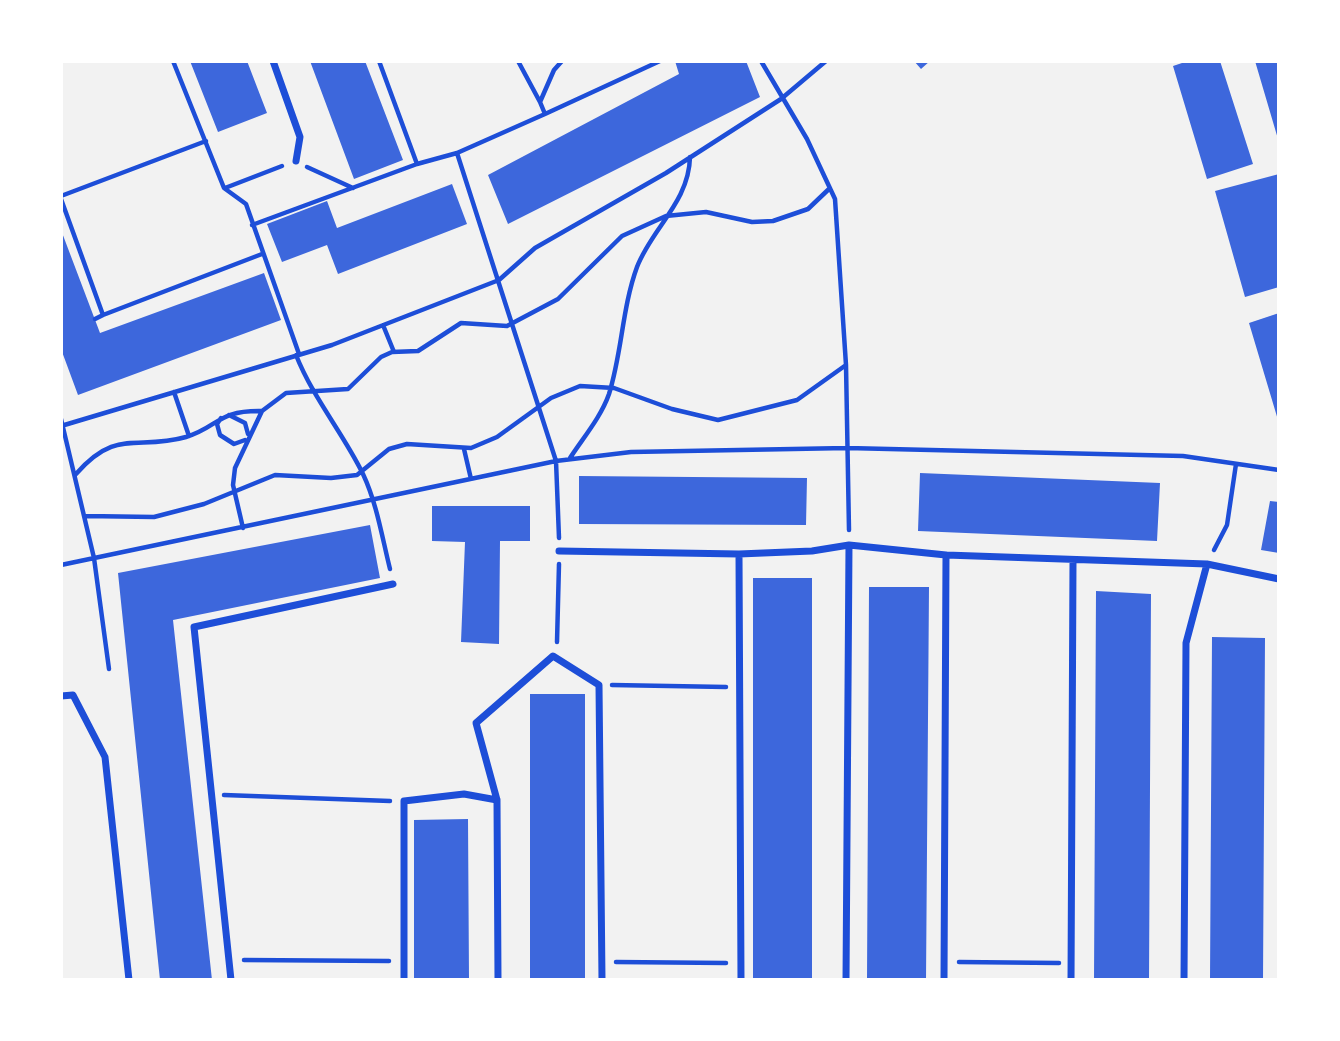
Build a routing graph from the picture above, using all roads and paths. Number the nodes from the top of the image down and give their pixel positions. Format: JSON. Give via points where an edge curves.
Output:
{"nodes":[{"id":1,"x":173,"y":61,"type":"edge"},
{"id":2,"x":273,"y":61,"type":"edge"},
{"id":3,"x":379,"y":61,"type":"edge"},
{"id":4,"x":518,"y":61,"type":"edge"},
{"id":5,"x":562,"y":61,"type":"edge"},
{"id":6,"x":648,"y":61,"type":"edge"},
{"id":7,"x":660,"y":61,"type":"edge"},
{"id":8,"x":761,"y":61,"type":"edge"},
{"id":9,"x":826,"y":61,"type":"edge"},
{"id":10,"x":653,"y":66,"type":"junction"},
{"id":11,"x":781,"y":99,"type":"junction"},
{"id":12,"x":540,"y":102,"type":"junction"},
{"id":13,"x":545,"y":114,"type":"junction"},
{"id":14,"x":206,"y":141,"type":"junction"},
{"id":15,"x":457,"y":153,"type":"junction"},
{"id":16,"x":690,"y":157,"type":"junction"},
{"id":17,"x":296,"y":161,"type":"junction"},
{"id":18,"x":417,"y":164,"type":"junction"},
{"id":19,"x":224,"y":188,"type":"junction"},
{"id":20,"x":353,"y":188,"type":"junction"},
{"id":21,"x":830,"y":188,"type":"junction"},
{"id":22,"x":61,"y":197,"type":"edge"},
{"id":23,"x":669,"y":216,"type":"junction"},
{"id":24,"x":253,"y":225,"type":"junction"},
{"id":25,"x":262,"y":254,"type":"junction"},
{"id":26,"x":499,"y":280,"type":"junction"},
{"id":27,"x":103,"y":315,"type":"junction"},
{"id":28,"x":95,"y":319,"type":"dead end"},
{"id":29,"x":512,"y":323,"type":"junction"},
{"id":30,"x":383,"y":325,"type":"junction"},
{"id":31,"x":394,"y":352,"type":"junction"},
{"id":32,"x":298,"y":354,"type":"junction"},
{"id":33,"x":846,"y":365,"type":"junction"},
{"id":34,"x":610,"y":387,"type":"junction"},
{"id":35,"x":311,"y":390,"type":"junction"},
{"id":36,"x":174,"y":393,"type":"junction"},
{"id":37,"x":540,"y":405,"type":"junction"},
{"id":38,"x":262,"y":411,"type":"junction"},
{"id":39,"x":224,"y":416,"type":"junction"},
{"id":40,"x":61,"y":419,"type":"edge"},
{"id":41,"x":63,"y":425,"type":"edge"},
{"id":42,"x":189,"y":436,"type":"junction"},
{"id":43,"x":248,"y":437,"type":"junction"},
{"id":44,"x":847,"y":448,"type":"junction"},
{"id":45,"x":464,"y":449,"type":"junction"},
{"id":46,"x":569,"y":459,"type":"junction"},
{"id":47,"x":556,"y":461,"type":"junction"},
{"id":48,"x":1236,"y":464,"type":"junction"},
{"id":49,"x":361,"y":470,"type":"junction"},
{"id":50,"x":1279,"y":470,"type":"edge"},
{"id":51,"x":75,"y":474,"type":"junction"},
{"id":52,"x":471,"y":479,"type":"junction"},
{"id":53,"x":234,"y":492,"type":"junction"},
{"id":54,"x":374,"y":499,"type":"junction"},
{"id":55,"x":85,"y":516,"type":"junction"},
{"id":56,"x":243,"y":528,"type":"junction"},
{"id":57,"x":849,"y":545,"type":"junction"},
{"id":58,"x":559,"y":551,"type":"junction"},
{"id":59,"x":739,"y":554,"type":"junction"},
{"id":60,"x":946,"y":555,"type":"junction"},
{"id":61,"x":94,"y":558,"type":"junction"},
{"id":62,"x":1073,"y":561,"type":"junction"},
{"id":63,"x":1207,"y":564,"type":"junction"},
{"id":64,"x":61,"y":565,"type":"edge"},
{"id":65,"x":1279,"y":579,"type":"edge"},
{"id":66,"x":393,"y":584,"type":"joint"},
{"id":67,"x":554,"y":656,"type":"junction"},
{"id":68,"x":109,"y":669,"type":"dead end"},
{"id":69,"x":599,"y":685,"type":"junction"},
{"id":70,"x":740,"y":688,"type":"junction"},
{"id":71,"x":61,"y":696,"type":"edge"},
{"id":72,"x":213,"y":794,"type":"junction"},
{"id":73,"x":497,"y":800,"type":"junction"},
{"id":74,"x":404,"y":801,"type":"junction"},
{"id":75,"x":229,"y":960,"type":"junction"},
{"id":76,"x":404,"y":961,"type":"junction"},
{"id":77,"x":601,"y":961,"type":"junction"},
{"id":78,"x":944,"y":962,"type":"junction"},
{"id":79,"x":1072,"y":963,"type":"junction"},
{"id":80,"x":741,"y":964,"type":"junction"},
{"id":81,"x":129,"y":980,"type":"edge"},
{"id":82,"x":231,"y":980,"type":"edge"},
{"id":83,"x":404,"y":980,"type":"edge"},
{"id":84,"x":498,"y":980,"type":"edge"},
{"id":85,"x":601,"y":980,"type":"edge"},
{"id":86,"x":741,"y":980,"type":"edge"},
{"id":87,"x":846,"y":980,"type":"edge"},
{"id":88,"x":944,"y":980,"type":"edge"},
{"id":89,"x":1072,"y":980,"type":"edge"},
{"id":90,"x":1184,"y":980,"type":"edge"}],
"edges":[{"from":1,"to":14,"type":"path"},
{"from":2,"to":17,"type":"street","via":[[300,137]]},
{"from":3,"to":18,"type":"path"},
{"from":4,"to":12,"type":"path"},
{"from":5,"to":12,"type":"path"},
{"from":6,"to":10,"type":"path"},
{"from":7,"to":10,"type":"path"},
{"from":8,"to":11,"type":"path"},
{"from":9,"to":11,"type":"path"},
{"from":10,"to":13,"type":"path"},
{"from":11,"to":16,"type":"path"},
{"from":11,"to":21,"type":"path"},
{"from":12,"to":13,"type":"path"},
{"from":13,"to":15,"type":"path"},
{"from":14,"to":19,"type":"path"},
{"from":14,"to":22,"type":"path"},
{"from":15,"to":18,"type":"path"},
{"from":15,"to":26,"type":"path"},
{"from":16,"to":23,"type":"path","via":[[685,183]]},
{"from":16,"to":26,"type":"path","via":[[535,248]]},
{"from":17,"to":19,"type":"path"},
{"from":17,"to":20,"type":"path"},
{"from":18,"to":20,"type":"path"},
{"from":19,"to":24,"type":"path","via":[[246,204]]},
{"from":20,"to":24,"type":"path"},
{"from":21,"to":23,"type":"path","via":[[808,209],[773,221],[752,222],[706,212]]},
{"from":21,"to":33,"type":"path","via":[[835,199]]},
{"from":22,"to":27,"type":"path"},
{"from":23,"to":29,"type":"path","via":[[622,236],[572,288]]},
{"from":23,"to":34,"type":"path","via":[[636,270]]},
{"from":24,"to":25,"type":"path"},
{"from":25,"to":27,"type":"path"},
{"from":25,"to":32,"type":"path"},
{"from":26,"to":29,"type":"path"},
{"from":26,"to":30,"type":"path"},
{"from":27,"to":28,"type":"path"},
{"from":29,"to":31,"type":"path","via":[[461,323],[418,351]]},
{"from":29,"to":37,"type":"path"},
{"from":30,"to":31,"type":"path"},
{"from":30,"to":32,"type":"path"},
{"from":31,"to":35,"type":"path","via":[[381,357],[348,389]]},
{"from":32,"to":35,"type":"path"},
{"from":32,"to":36,"type":"path"},
{"from":33,"to":34,"type":"path","via":[[797,400],[718,420]]},
{"from":33,"to":44,"type":"path"},
{"from":34,"to":37,"type":"path","via":[[573,388]]},
{"from":34,"to":46,"type":"path","via":[[603,408]]},
{"from":35,"to":38,"type":"path","via":[[286,393]]},
{"from":35,"to":49,"type":"path"},
{"from":36,"to":41,"type":"path"},
{"from":36,"to":42,"type":"path"},
{"from":37,"to":45,"type":"path","via":[[497,438]]},
{"from":37,"to":47,"type":"path"},
{"from":38,"to":39,"type":"path"},
{"from":38,"to":43,"type":"path"},
{"from":39,"to":42,"type":"path"},
{"from":39,"to":43,"type":"path","via":[[245,424]]},
{"from":39,"to":43,"type":"path","via":[[217,424],[220,435],[234,444]]},
{"from":40,"to":41,"type":"path"},
{"from":41,"to":51,"type":"path"},
{"from":42,"to":51,"type":"path","via":[[118,442]]},
{"from":43,"to":53,"type":"path","via":[[233,475]]},
{"from":44,"to":46,"type":"path","via":[[631,452]]},
{"from":44,"to":48,"type":"path","via":[[1183,456]]},
{"from":44,"to":57,"type":"path"},
{"from":45,"to":49,"type":"path","via":[[407,444],[388,449]]},
{"from":45,"to":52,"type":"path"},
{"from":46,"to":47,"type":"path"},
{"from":47,"to":52,"type":"path"},
{"from":47,"to":58,"type":"path"},
{"from":48,"to":50,"type":"path"},
{"from":48,"to":63,"type":"path","via":[[1227,525]]},
{"from":49,"to":53,"type":"path","via":[[346,477],[275,475]]},
{"from":49,"to":54,"type":"path"},
{"from":51,"to":55,"type":"path"},
{"from":52,"to":54,"type":"path"},
{"from":53,"to":55,"type":"path","via":[[154,517]]},
{"from":53,"to":56,"type":"path"},
{"from":54,"to":56,"type":"path"},
{"from":54,"to":66,"type":"path"},
{"from":55,"to":61,"type":"path"},
{"from":56,"to":61,"type":"path"},
{"from":57,"to":59,"type":"street"},
{"from":57,"to":60,"type":"street"},
{"from":57,"to":87,"type":"street"},
{"from":58,"to":59,"type":"street"},
{"from":58,"to":67,"type":"path"},
{"from":59,"to":70,"type":"street"},
{"from":60,"to":62,"type":"street"},
{"from":60,"to":78,"type":"street"},
{"from":61,"to":64,"type":"path"},
{"from":61,"to":68,"type":"path"},
{"from":62,"to":63,"type":"street"},
{"from":62,"to":79,"type":"street"},
{"from":63,"to":65,"type":"street"},
{"from":63,"to":90,"type":"street","via":[[1185,643]]},
{"from":66,"to":72,"type":"street","via":[[194,627]]},
{"from":67,"to":69,"type":"street"},
{"from":67,"to":73,"type":"street","via":[[477,723]]},
{"from":69,"to":70,"type":"path"},
{"from":69,"to":77,"type":"street"},
{"from":70,"to":80,"type":"street"},
{"from":71,"to":81,"type":"street","via":[[73,695],[105,757]]},
{"from":72,"to":74,"type":"path"},
{"from":72,"to":75,"type":"street"},
{"from":73,"to":74,"type":"street","via":[[461,794]]},
{"from":73,"to":84,"type":"street"},
{"from":74,"to":76,"type":"street"},
{"from":75,"to":76,"type":"path"},
{"from":75,"to":82,"type":"street"},
{"from":76,"to":83,"type":"street"},
{"from":77,"to":80,"type":"path"},
{"from":77,"to":85,"type":"street"},
{"from":78,"to":79,"type":"path"},
{"from":78,"to":88,"type":"street"},
{"from":79,"to":89,"type":"street"},
{"from":80,"to":86,"type":"street"}]}
